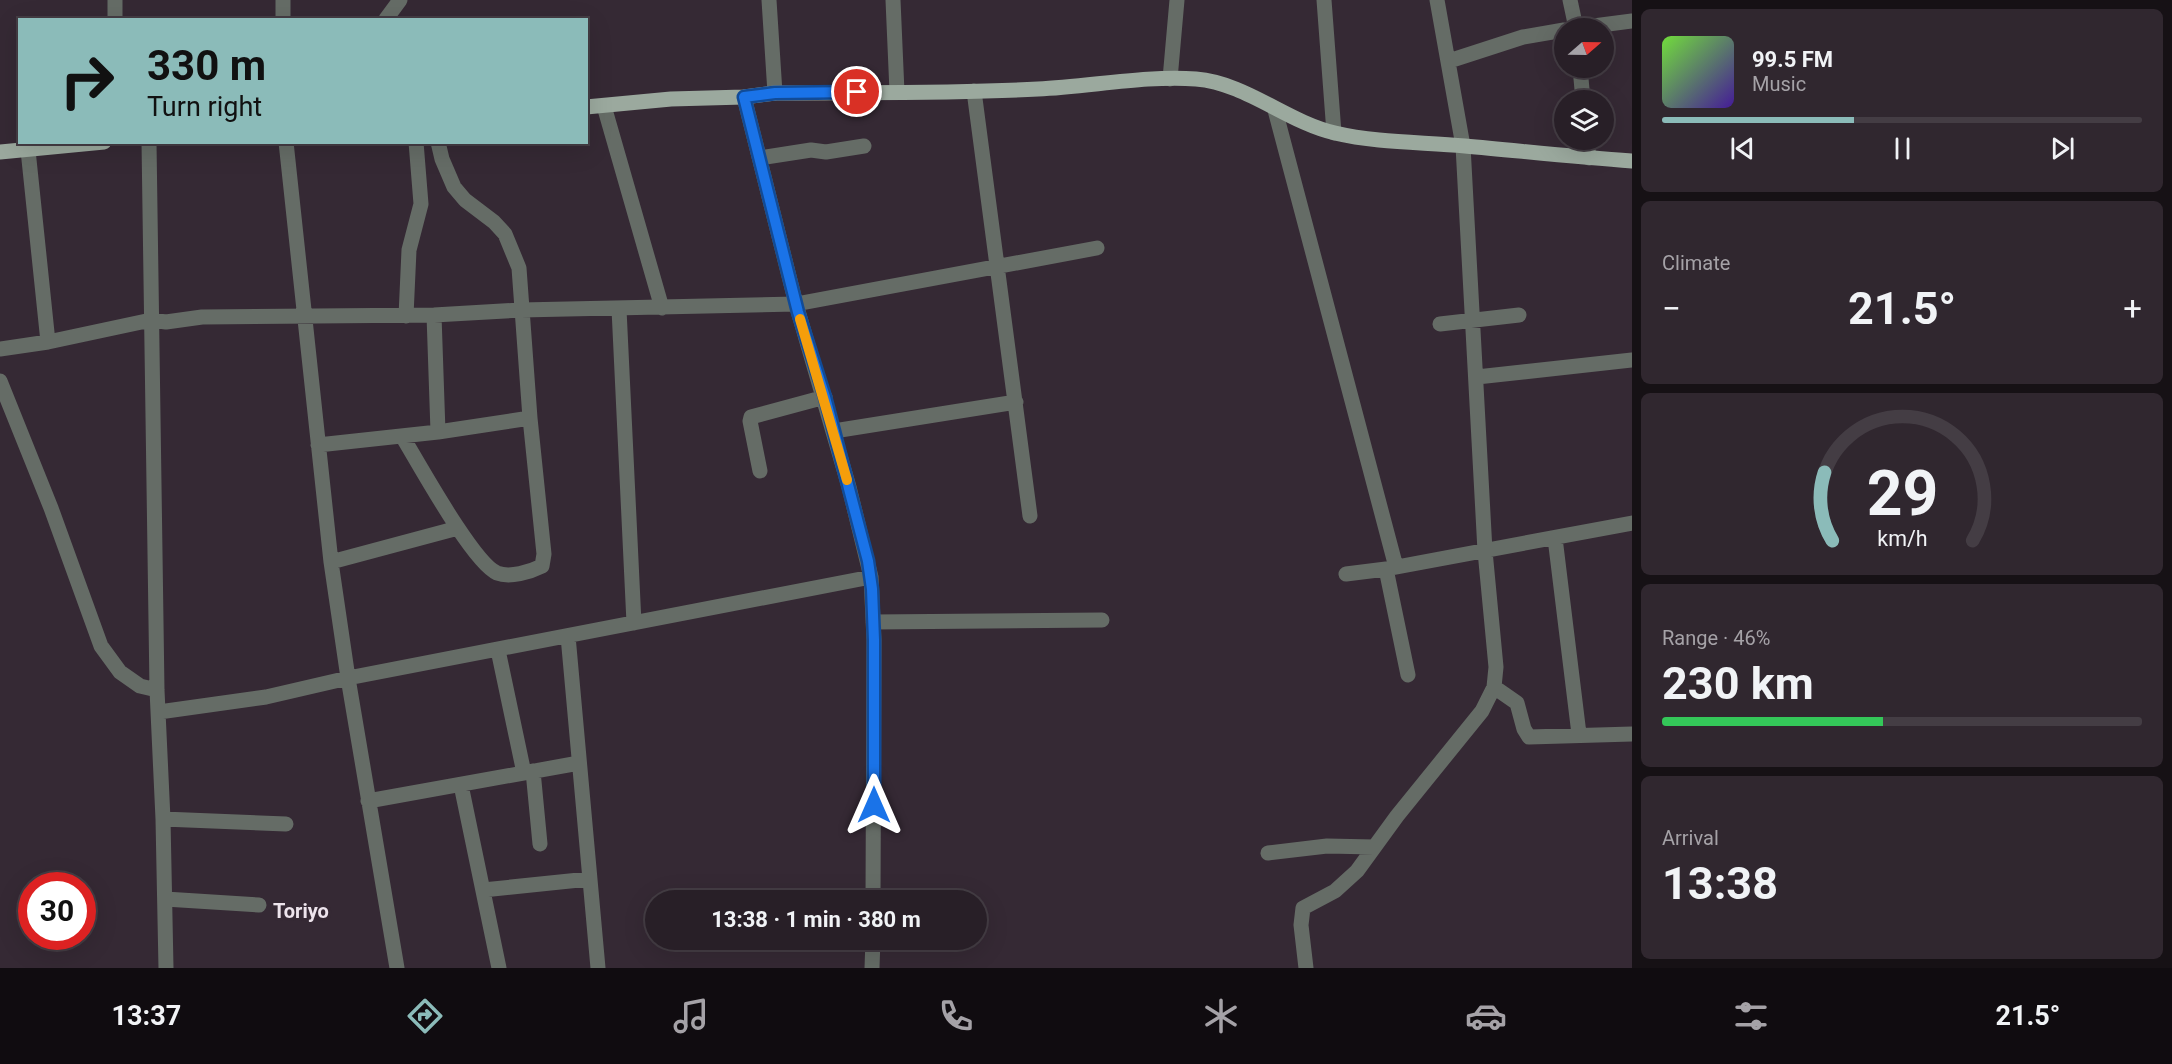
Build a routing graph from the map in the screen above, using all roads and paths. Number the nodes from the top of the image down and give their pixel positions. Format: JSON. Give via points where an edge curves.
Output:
{"nodes":[{"id":1,"x":115,"y":0,"type":"edge"},
{"id":2,"x":283,"y":0,"type":"edge"},
{"id":3,"x":387,"y":0,"type":"edge"},
{"id":4,"x":400,"y":0,"type":"edge"},
{"id":5,"x":769,"y":0,"type":"edge"},
{"id":6,"x":893,"y":0,"type":"edge"},
{"id":7,"x":1177,"y":0,"type":"edge"},
{"id":8,"x":1324,"y":0,"type":"edge"},
{"id":9,"x":1437,"y":0,"type":"edge"},
{"id":10,"x":1570,"y":0,"type":"edge"},
{"id":11,"x":115,"y":18,"type":"edge"},
{"id":12,"x":283,"y":18,"type":"edge"},
{"id":13,"x":386,"y":18,"type":"edge"},
{"id":14,"x":387,"y":18,"type":"edge"},
{"id":15,"x":1574,"y":18,"type":"edge"},
{"id":16,"x":1632,"y":21,"type":"edge"},
{"id":17,"x":1614,"y":23,"type":"edge"},
{"id":18,"x":1554,"y":32,"type":"edge"},
{"id":19,"x":1449,"y":61,"type":"junction"},
{"id":20,"x":1170,"y":79,"type":"junction"},
{"id":21,"x":974,"y":91,"type":"junction"},
{"id":22,"x":897,"y":92,"type":"junction"},
{"id":23,"x":775,"y":93,"type":"junction"},
{"id":24,"x":744,"y":97,"type":"junction"},
{"id":25,"x":604,"y":106,"type":"junction"},
{"id":26,"x":588,"y":107,"type":"edge"},
{"id":27,"x":1275,"y":110,"type":"junction"},
{"id":28,"x":1334,"y":133,"type":"junction"},
{"id":29,"x":85,"y":144,"type":"edge"},
{"id":30,"x":148,"y":144,"type":"edge"},
{"id":31,"x":286,"y":144,"type":"edge"},
{"id":32,"x":416,"y":144,"type":"edge"},
{"id":33,"x":438,"y":144,"type":"edge"},
{"id":34,"x":864,"y":146,"type":"dead end"},
{"id":35,"x":1463,"y":146,"type":"junction"},
{"id":36,"x":28,"y":150,"type":"junction"},
{"id":37,"x":1588,"y":150,"type":"edge"},
{"id":38,"x":0,"y":152,"type":"edge"},
{"id":39,"x":760,"y":158,"type":"junction"},
{"id":40,"x":1589,"y":158,"type":"junction"},
{"id":41,"x":1632,"y":161,"type":"edge"},
{"id":42,"x":1097,"y":248,"type":"dead end"},
{"id":43,"x":997,"y":265,"type":"junction"},
{"id":44,"x":796,"y":304,"type":"junction"},
{"id":45,"x":662,"y":308,"type":"junction"},
{"id":46,"x":619,"y":309,"type":"junction"},
{"id":47,"x":521,"y":310,"type":"junction"},
{"id":48,"x":434,"y":315,"type":"junction"},
{"id":49,"x":1519,"y":315,"type":"dead end"},
{"id":50,"x":406,"y":316,"type":"junction"},
{"id":51,"x":304,"y":317,"type":"junction"},
{"id":52,"x":1473,"y":319,"type":"junction"},
{"id":53,"x":151,"y":321,"type":"junction"},
{"id":54,"x":1440,"y":324,"type":"dead end"},
{"id":55,"x":48,"y":342,"type":"junction"},
{"id":56,"x":0,"y":349,"type":"edge"},
{"id":57,"x":1632,"y":360,"type":"edge"},
{"id":58,"x":1477,"y":377,"type":"junction"},
{"id":59,"x":0,"y":381,"type":"edge"},
{"id":60,"x":825,"y":397,"type":"junction"},
{"id":61,"x":1016,"y":402,"type":"junction"},
{"id":62,"x":530,"y":418,"type":"junction"},
{"id":63,"x":834,"y":431,"type":"junction"},
{"id":64,"x":438,"y":432,"type":"junction"},
{"id":65,"x":402,"y":436,"type":"junction"},
{"id":66,"x":318,"y":445,"type":"junction"},
{"id":67,"x":760,"y":471,"type":"dead end"},
{"id":68,"x":1030,"y":516,"type":"dead end"},
{"id":69,"x":1632,"y":523,"type":"edge"},
{"id":70,"x":458,"y":528,"type":"junction"},
{"id":71,"x":1555,"y":538,"type":"junction"},
{"id":72,"x":1485,"y":551,"type":"junction"},
{"id":73,"x":331,"y":562,"type":"junction"},
{"id":74,"x":1391,"y":568,"type":"junction"},
{"id":75,"x":1346,"y":574,"type":"dead end"},
{"id":76,"x":871,"y":578,"type":"junction"},
{"id":77,"x":1102,"y":620,"type":"dead end"},
{"id":78,"x":873,"y":622,"type":"junction"},
{"id":79,"x":634,"y":624,"type":"junction"},
{"id":80,"x":568,"y":636,"type":"junction"},
{"id":81,"x":498,"y":650,"type":"junction"},
{"id":82,"x":1408,"y":675,"type":"dead end"},
{"id":83,"x":348,"y":678,"type":"junction"},
{"id":84,"x":1494,"y":687,"type":"junction"},
{"id":85,"x":157,"y":690,"type":"junction"},
{"id":86,"x":159,"y":712,"type":"junction"},
{"id":87,"x":1579,"y":734,"type":"junction"},
{"id":88,"x":1632,"y":734,"type":"edge"},
{"id":89,"x":579,"y":763,"type":"junction"},
{"id":90,"x":528,"y":772,"type":"junction"},
{"id":91,"x":462,"y":785,"type":"junction"},
{"id":92,"x":368,"y":801,"type":"junction"},
{"id":93,"x":163,"y":819,"type":"junction"},
{"id":94,"x":286,"y":824,"type":"dead end"},
{"id":95,"x":540,"y":844,"type":"dead end"},
{"id":96,"x":1374,"y":847,"type":"junction"},
{"id":97,"x":1268,"y":853,"type":"dead end"},
{"id":98,"x":589,"y":879,"type":"junction"},
{"id":99,"x":483,"y":890,"type":"junction"},
{"id":100,"x":873,"y":890,"type":"edge"},
{"id":101,"x":165,"y":900,"type":"junction"},
{"id":102,"x":259,"y":905,"type":"dead end"},
{"id":103,"x":873,"y":950,"type":"edge"},
{"id":104,"x":166,"y":968,"type":"edge"},
{"id":105,"x":397,"y":968,"type":"edge"},
{"id":106,"x":499,"y":968,"type":"edge"},
{"id":107,"x":598,"y":968,"type":"edge"},
{"id":108,"x":872,"y":968,"type":"edge"},
{"id":109,"x":1306,"y":968,"type":"edge"}],
"edges":[{"from":1,"to":11,"type":"street"},
{"from":2,"to":12,"type":"street"},
{"from":3,"to":13,"type":"street"},
{"from":4,"to":14,"type":"street"},
{"from":5,"to":23,"type":"street"},
{"from":6,"to":22,"type":"street"},
{"from":7,"to":20,"type":"street"},
{"from":8,"to":28,"type":"street"},
{"from":9,"to":19,"type":"street"},
{"from":10,"to":15,"type":"street"},
{"from":16,"to":17,"type":"street"},
{"from":18,"to":19,"type":"street","via":[[1522,37]]},
{"from":19,"to":35,"type":"street"},
{"from":20,"to":21,"type":"main road"},
{"from":20,"to":27,"type":"main road","via":[[1223,84]]},
{"from":21,"to":22,"type":"main road"},
{"from":21,"to":43,"type":"street"},
{"from":22,"to":23,"type":"main road"},
{"from":23,"to":24,"type":"main road"},
{"from":24,"to":25,"type":"main road"},
{"from":24,"to":39,"type":"street"},
{"from":25,"to":26,"type":"main road"},
{"from":25,"to":45,"type":"street"},
{"from":27,"to":28,"type":"main road"},
{"from":27,"to":74,"type":"street"},
{"from":28,"to":35,"type":"main road","via":[[1413,144]]},
{"from":29,"to":36,"type":"main road"},
{"from":30,"to":53,"type":"street"},
{"from":31,"to":51,"type":"street"},
{"from":32,"to":50,"type":"street","via":[[421,204],[410,250]]},
{"from":33,"to":47,"type":"street","via":[[454,187],[494,222],[512,248],[519,268]]},
{"from":34,"to":39,"type":"street"},
{"from":35,"to":40,"type":"main road"},
{"from":35,"to":52,"type":"street"},
{"from":36,"to":38,"type":"main road"},
{"from":36,"to":55,"type":"street"},
{"from":37,"to":40,"type":"street"},
{"from":39,"to":44,"type":"street"},
{"from":40,"to":41,"type":"main road"},
{"from":42,"to":43,"type":"street"},
{"from":43,"to":44,"type":"street"},
{"from":43,"to":61,"type":"street"},
{"from":44,"to":45,"type":"street"},
{"from":44,"to":60,"type":"street"},
{"from":45,"to":46,"type":"street"},
{"from":46,"to":47,"type":"street"},
{"from":46,"to":79,"type":"street"},
{"from":47,"to":48,"type":"street"},
{"from":47,"to":62,"type":"street"},
{"from":48,"to":50,"type":"street"},
{"from":48,"to":64,"type":"street"},
{"from":49,"to":52,"type":"street"},
{"from":50,"to":51,"type":"street"},
{"from":51,"to":53,"type":"street"},
{"from":51,"to":66,"type":"street"},
{"from":52,"to":54,"type":"street"},
{"from":52,"to":58,"type":"street"},
{"from":53,"to":55,"type":"street"},
{"from":53,"to":85,"type":"street"},
{"from":55,"to":56,"type":"street"},
{"from":57,"to":58,"type":"street"},
{"from":58,"to":72,"type":"street"},
{"from":59,"to":85,"type":"street","via":[[101,645],[120,672],[140,686]]},
{"from":60,"to":63,"type":"street"},
{"from":60,"to":67,"type":"street","via":[[751,417]]},
{"from":61,"to":63,"type":"street"},
{"from":61,"to":68,"type":"street"},
{"from":62,"to":64,"type":"street"},
{"from":62,"to":70,"type":"street","via":[[544,548],[542,566],[512,575],[497,573],[480,558]]},
{"from":63,"to":76,"type":"street"},
{"from":64,"to":65,"type":"street"},
{"from":65,"to":66,"type":"street"},
{"from":65,"to":70,"type":"street"},
{"from":66,"to":73,"type":"street"},
{"from":69,"to":71,"type":"street"},
{"from":70,"to":73,"type":"street"},
{"from":71,"to":72,"type":"street"},
{"from":71,"to":87,"type":"street"},
{"from":72,"to":74,"type":"street"},
{"from":72,"to":84,"type":"street","via":[[1496,667]]},
{"from":73,"to":83,"type":"street"},
{"from":74,"to":75,"type":"street"},
{"from":74,"to":82,"type":"street"},
{"from":76,"to":78,"type":"street"},
{"from":76,"to":79,"type":"street"},
{"from":77,"to":78,"type":"street"},
{"from":78,"to":100,"type":"street"},
{"from":79,"to":80,"type":"street"},
{"from":80,"to":81,"type":"street"},
{"from":80,"to":89,"type":"street"},
{"from":81,"to":83,"type":"street"},
{"from":81,"to":90,"type":"street"},
{"from":83,"to":86,"type":"street","via":[[266,697]]},
{"from":83,"to":92,"type":"street"},
{"from":84,"to":87,"type":"street","via":[[1517,703],[1529,737]]},
{"from":84,"to":96,"type":"street","via":[[1482,711]]},
{"from":85,"to":86,"type":"street"},
{"from":86,"to":93,"type":"street"},
{"from":87,"to":88,"type":"street"},
{"from":89,"to":90,"type":"street"},
{"from":89,"to":98,"type":"street"},
{"from":90,"to":91,"type":"street"},
{"from":90,"to":95,"type":"street"},
{"from":91,"to":92,"type":"street"},
{"from":91,"to":99,"type":"street"},
{"from":92,"to":105,"type":"street"},
{"from":93,"to":94,"type":"street"},
{"from":93,"to":101,"type":"street"},
{"from":96,"to":97,"type":"street","via":[[1309,847]]},
{"from":96,"to":109,"type":"street","via":[[1344,884],[1303,908],[1300,925]]},
{"from":98,"to":99,"type":"street"},
{"from":98,"to":107,"type":"street"},
{"from":99,"to":106,"type":"street"},
{"from":101,"to":102,"type":"street"},
{"from":101,"to":104,"type":"street"},
{"from":103,"to":108,"type":"street"}]}
